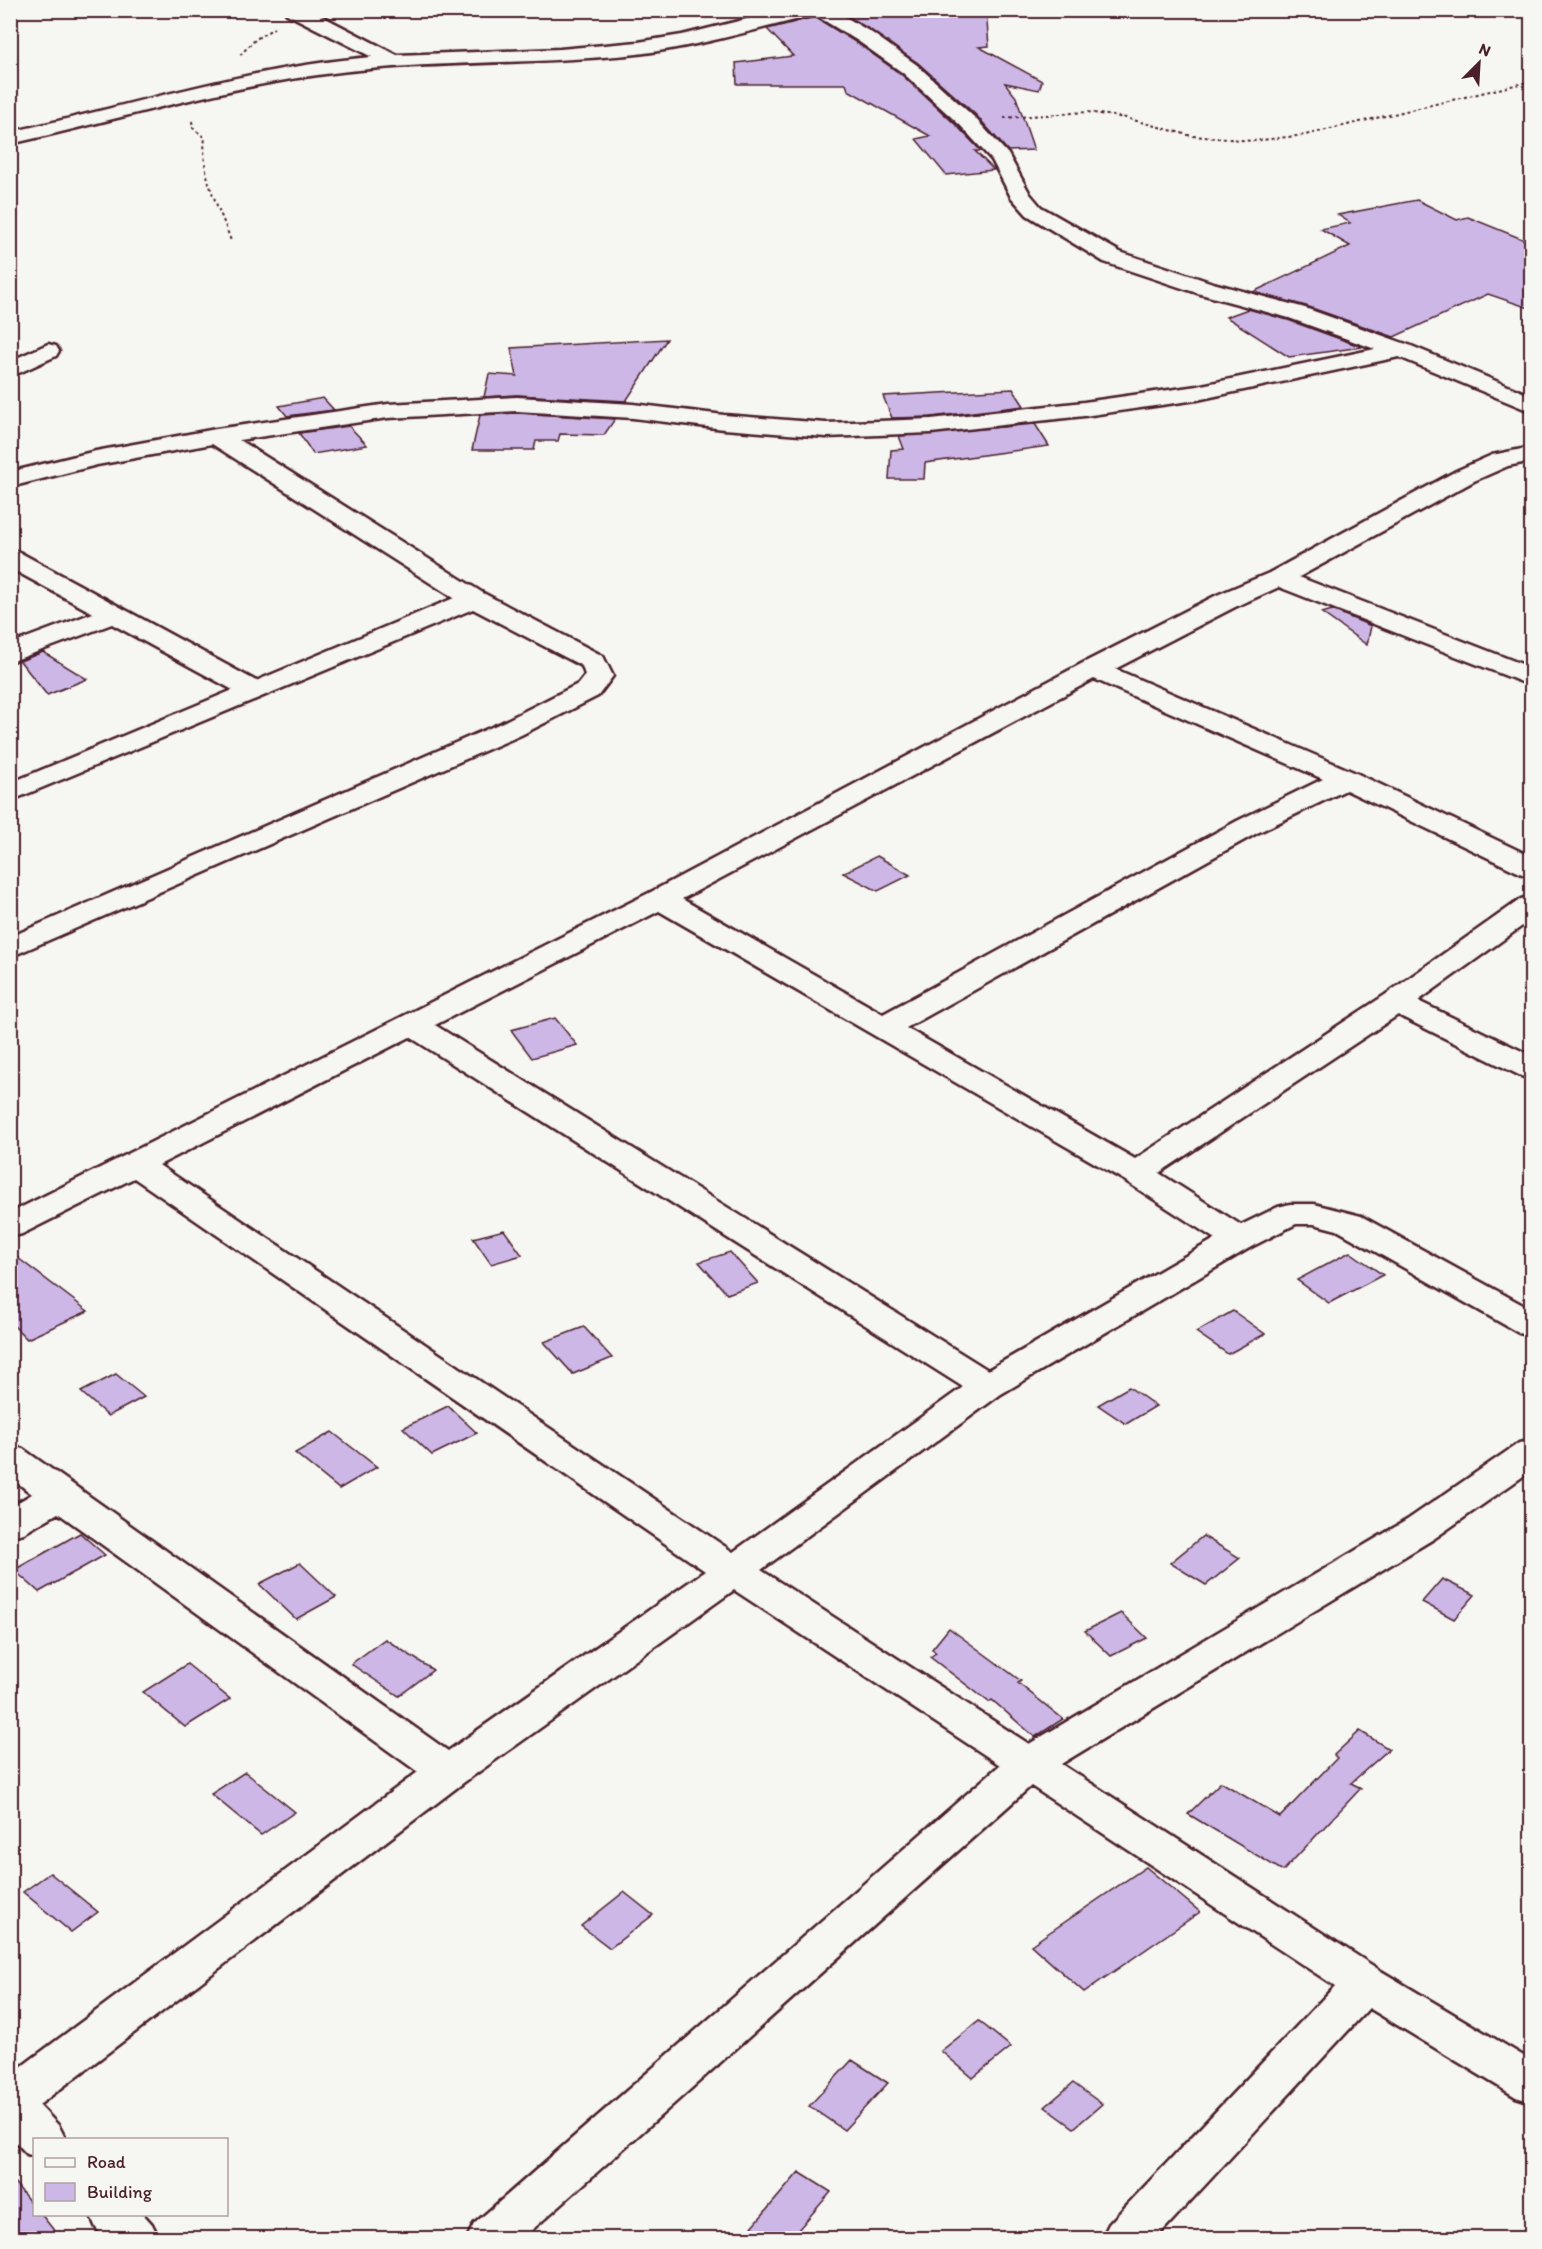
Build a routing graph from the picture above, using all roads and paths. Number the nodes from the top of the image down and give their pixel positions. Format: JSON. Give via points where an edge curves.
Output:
{"nodes":[{"id":1,"x":811,"y":10,"type":"edge"},
{"id":2,"x":820,"y":10,"type":"edge"},
{"id":3,"x":301,"y":14,"type":"edge"},
{"id":4,"x":240,"y":55,"type":"dead end"},
{"id":5,"x":393,"y":61,"type":"junction"},
{"id":6,"x":1532,"y":81,"type":"edge"},
{"id":7,"x":174,"y":98,"type":"junction"},
{"id":8,"x":967,"y":121,"type":"junction"},
{"id":9,"x":10,"y":138,"type":"edge"},
{"id":10,"x":231,"y":241,"type":"dead end"},
{"id":11,"x":1401,"y":350,"type":"junction"},
{"id":12,"x":48,"y":351,"type":"dead end"},
{"id":13,"x":10,"y":369,"type":"edge"},
{"id":14,"x":1532,"y":405,"type":"edge"},
{"id":15,"x":216,"y":436,"type":"junction"},
{"id":16,"x":1532,"y":454,"type":"edge"},
{"id":17,"x":10,"y":480,"type":"edge"},
{"id":18,"x":10,"y":557,"type":"edge"},
{"id":19,"x":1278,"y":578,"type":"junction"},
{"id":20,"x":474,"y":598,"type":"junction"},
{"id":21,"x":113,"y":614,"type":"junction"},
{"id":22,"x":10,"y":654,"type":"edge"},
{"id":23,"x":1093,"y":669,"type":"junction"},
{"id":24,"x":1532,"y":678,"type":"edge"},
{"id":25,"x":255,"y":692,"type":"junction"},
{"id":26,"x":1346,"y":779,"type":"junction"},
{"id":27,"x":10,"y":793,"type":"edge"},
{"id":28,"x":1525,"y":859,"type":"edge"},
{"id":29,"x":660,"y":899,"type":"junction"},
{"id":30,"x":1532,"y":905,"type":"edge"},
{"id":31,"x":10,"y":948,"type":"edge"},
{"id":32,"x":1396,"y":1002,"type":"junction"},
{"id":33,"x":411,"y":1024,"type":"junction"},
{"id":34,"x":882,"y":1028,"type":"junction"},
{"id":35,"x":1532,"y":1069,"type":"edge"},
{"id":36,"x":134,"y":1163,"type":"junction"},
{"id":37,"x":1136,"y":1173,"type":"junction"},
{"id":38,"x":10,"y":1227,"type":"edge"},
{"id":39,"x":1239,"y":1239,"type":"junction"},
{"id":40,"x":1532,"y":1325,"type":"edge"},
{"id":41,"x":988,"y":1386,"type":"junction"},
{"id":42,"x":1532,"y":1452,"type":"edge"},
{"id":43,"x":10,"y":1458,"type":"edge"},
{"id":44,"x":59,"y":1495,"type":"junction"},
{"id":45,"x":10,"y":1524,"type":"edge"},
{"id":46,"x":733,"y":1571,"type":"junction"},
{"id":47,"x":1030,"y":1763,"type":"junction"},
{"id":48,"x":448,"y":1772,"type":"junction"},
{"id":49,"x":1365,"y":1983,"type":"junction"},
{"id":50,"x":1532,"y":2084,"type":"edge"},
{"id":51,"x":10,"y":2103,"type":"edge"},
{"id":52,"x":42,"y":2138,"type":"edge"},
{"id":53,"x":115,"y":2216,"type":"edge"},
{"id":54,"x":135,"y":2238,"type":"edge"},
{"id":55,"x":490,"y":2238,"type":"edge"},
{"id":56,"x":1126,"y":2238,"type":"edge"}],
"edges":[{"from":1,"to":5,"type":"street","via":[[689,40],[637,48]]},
{"from":2,"to":8,"type":"street","via":[[910,69]]},
{"from":3,"to":4,"type":"path","via":[[297,25],[271,28]]},
{"from":3,"to":5,"type":"street"},
{"from":5,"to":7,"type":"street","via":[[296,73]]},
{"from":6,"to":8,"type":"path","via":[[1305,135],[1253,141],[1192,136],[1087,112]]},
{"from":7,"to":9,"type":"street"},
{"from":7,"to":10,"type":"path","via":[[189,108],[193,128],[205,138],[201,155],[204,175]]},
{"from":8,"to":11,"type":"street","via":[[1000,158],[1021,197],[1034,211],[1112,257],[1204,288],[1297,313]]},
{"from":11,"to":14,"type":"street"},
{"from":11,"to":15,"type":"street","via":[[1197,393],[931,426],[826,430],[517,404],[388,411]]},
{"from":12,"to":13,"type":"street"},
{"from":15,"to":17,"type":"street","via":[[96,458]]},
{"from":15,"to":20,"type":"street"},
{"from":16,"to":19,"type":"street","via":[[1501,460],[1465,476]]},
{"from":18,"to":21,"type":"street"},
{"from":19,"to":23,"type":"street"},
{"from":19,"to":24,"type":"street"},
{"from":20,"to":25,"type":"street"},
{"from":20,"to":31,"type":"street","via":[[594,662],[599,676],[588,690],[511,729]]},
{"from":21,"to":22,"type":"street"},
{"from":21,"to":25,"type":"street"},
{"from":23,"to":26,"type":"street"},
{"from":23,"to":29,"type":"street"},
{"from":25,"to":27,"type":"street"},
{"from":26,"to":28,"type":"street"},
{"from":26,"to":34,"type":"street","via":[[1236,832]]},
{"from":29,"to":33,"type":"street"},
{"from":29,"to":34,"type":"street"},
{"from":30,"to":32,"type":"street"},
{"from":32,"to":35,"type":"street"},
{"from":32,"to":37,"type":"street"},
{"from":33,"to":36,"type":"street"},
{"from":33,"to":41,"type":"street"},
{"from":34,"to":37,"type":"street"},
{"from":36,"to":38,"type":"street"},
{"from":36,"to":46,"type":"street"},
{"from":37,"to":39,"type":"street"},
{"from":39,"to":40,"type":"street","via":[[1290,1214],[1314,1214],[1349,1223]]},
{"from":39,"to":41,"type":"street"},
{"from":41,"to":46,"type":"street"},
{"from":42,"to":47,"type":"street","via":[[1421,1528]]},
{"from":43,"to":44,"type":"street"},
{"from":44,"to":45,"type":"street"},
{"from":44,"to":48,"type":"street"},
{"from":46,"to":47,"type":"street"},
{"from":46,"to":48,"type":"street"},
{"from":47,"to":49,"type":"street"},
{"from":47,"to":55,"type":"street"},
{"from":48,"to":51,"type":"street"},
{"from":49,"to":50,"type":"street"},
{"from":49,"to":56,"type":"street"},
{"from":51,"to":52,"type":"street"},
{"from":53,"to":54,"type":"street"}]}
